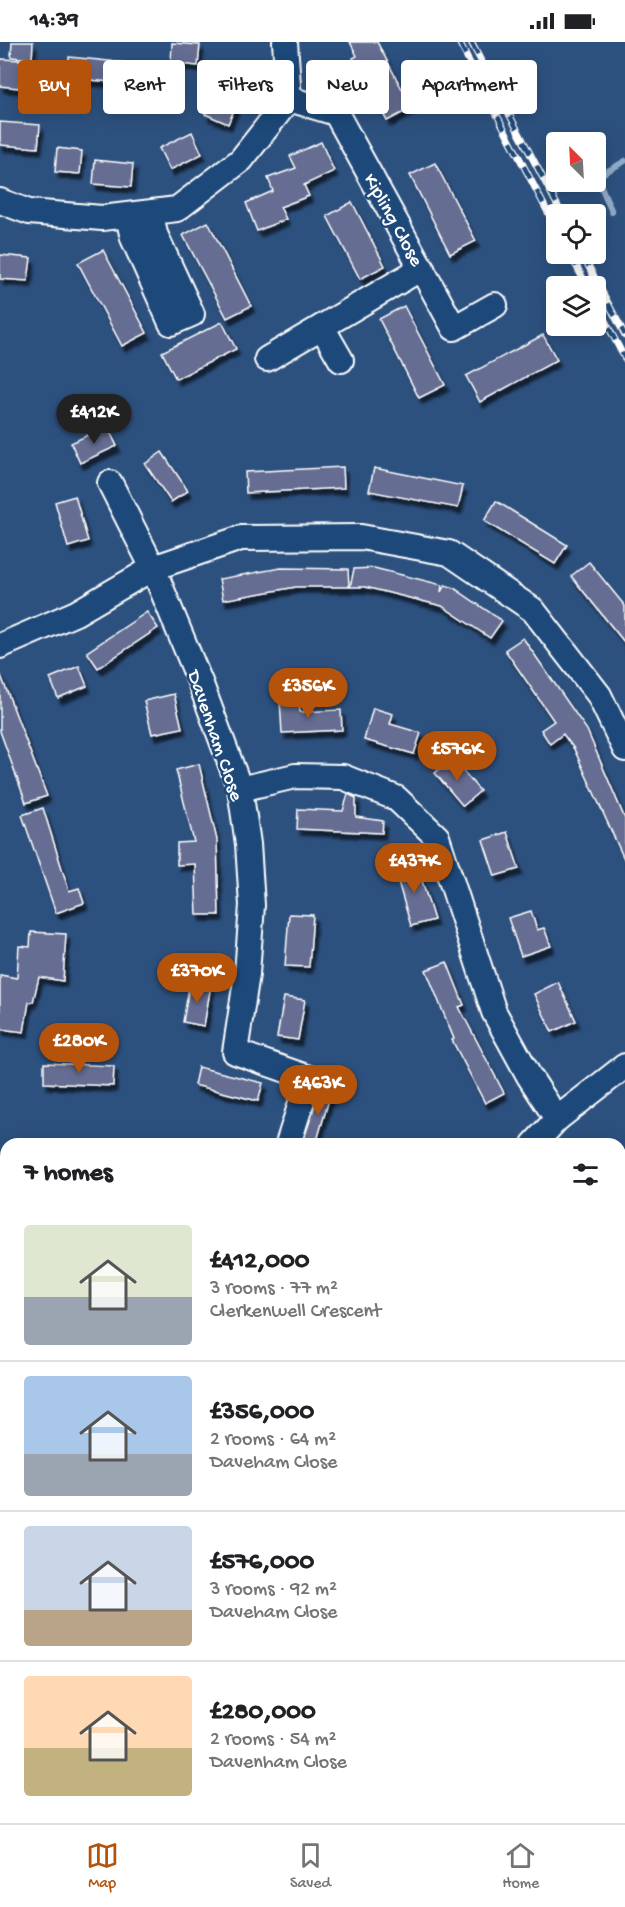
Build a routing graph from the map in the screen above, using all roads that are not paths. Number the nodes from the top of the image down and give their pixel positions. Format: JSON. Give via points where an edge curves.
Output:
{"nodes":[{"id":1,"x":285,"y":42,"type":"edge"},
{"id":2,"x":286,"y":60,"type":"edge"},
{"id":3,"x":294,"y":100,"type":"edge"},
{"id":4,"x":277,"y":114,"type":"edge"},
{"id":5,"x":0,"y":201,"type":"edge"},
{"id":6,"x":422,"y":268,"type":"junction"},
{"id":7,"x":495,"y":305,"type":"dead end"},
{"id":8,"x":322,"y":327,"type":"junction"},
{"id":9,"x":267,"y":359,"type":"dead end"},
{"id":10,"x":341,"y":360,"type":"dead end"},
{"id":11,"x":110,"y":483,"type":"dead end"},
{"id":12,"x":153,"y":568,"type":"junction"},
{"id":13,"x":0,"y":646,"type":"edge"},
{"id":14,"x":625,"y":749,"type":"edge"},
{"id":15,"x":240,"y":789,"type":"junction"},
{"id":16,"x":625,"y":1066,"type":"edge"},
{"id":17,"x":557,"y":1119,"type":"junction"},
{"id":18,"x":290,"y":1138,"type":"edge"},
{"id":19,"x":540,"y":1138,"type":"edge"}],
"edges":[{"from":1,"to":2,"type":"street"},
{"from":3,"to":6,"type":"street","name":"Kipling Close","via":[[336,113]]},
{"from":4,"to":5,"type":"street","via":[[241,160],[177,209],[102,218],[29,212]]},
{"from":6,"to":7,"type":"street","name":"Kipling Close","via":[[454,328]]},
{"from":6,"to":8,"type":"street"},
{"from":8,"to":9,"type":"street"},
{"from":8,"to":10,"type":"street"},
{"from":11,"to":12,"type":"street","name":"Davenham Close"},
{"from":12,"to":13,"type":"street","via":[[76,614]]},
{"from":12,"to":14,"type":"street","via":[[242,538],[361,537],[449,553],[533,610],[599,695]]},
{"from":12,"to":15,"type":"street","name":"Davenham Close"},
{"from":15,"to":17,"type":"street","via":[[295,776],[343,777],[396,798],[437,837],[494,1012]]},
{"from":15,"to":18,"type":"street","name":"Davenham Close","via":[[252,905],[235,1052],[309,1078]]},
{"from":16,"to":17,"type":"street"},
{"from":17,"to":19,"type":"street"}]}
